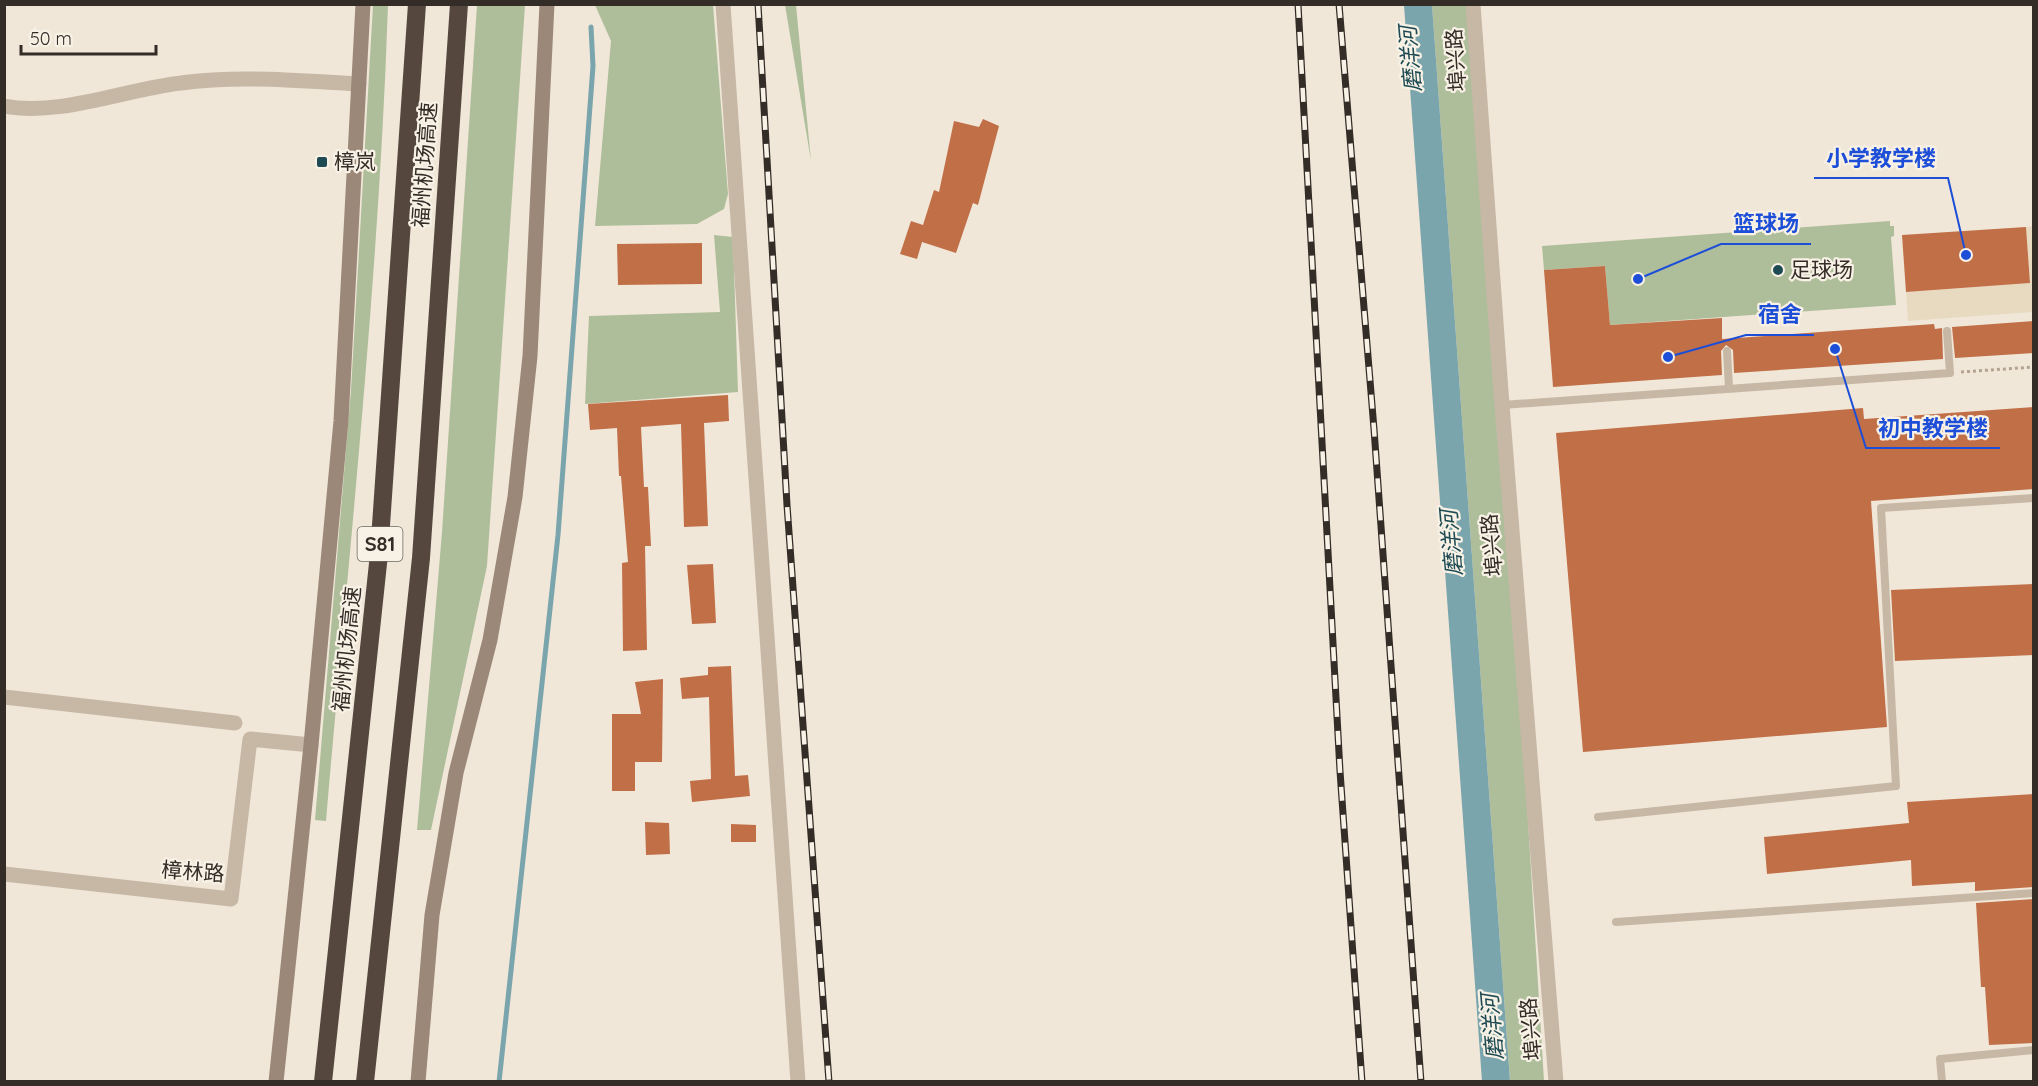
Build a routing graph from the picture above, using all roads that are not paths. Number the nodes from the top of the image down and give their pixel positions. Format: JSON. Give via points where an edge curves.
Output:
{"nodes":[{"id":1,"x":363,"y":4,"type":"edge"},
{"id":2,"x":417,"y":4,"type":"edge"},
{"id":3,"x":459,"y":4,"type":"edge"},
{"id":4,"x":547,"y":4,"type":"edge"},
{"id":5,"x":723,"y":4,"type":"edge"},
{"id":6,"x":1473,"y":4,"type":"edge"},
{"id":7,"x":360,"y":84,"type":"junction"},
{"id":8,"x":4,"y":106,"type":"edge"},
{"id":9,"x":1947,"y":332,"type":"dead end"},
{"id":10,"x":1727,"y":351,"type":"dead end"},
{"id":11,"x":1730,"y":388,"type":"junction"},
{"id":12,"x":1502,"y":405,"type":"junction"},
{"id":13,"x":2034,"y":498,"type":"edge"},
{"id":14,"x":4,"y":697,"type":"edge"},
{"id":15,"x":235,"y":723,"type":"joint"},
{"id":16,"x":250,"y":739,"type":"junction"},
{"id":17,"x":311,"y":745,"type":"junction"},
{"id":18,"x":1598,"y":818,"type":"dead end"},
{"id":19,"x":4,"y":874,"type":"edge"},
{"id":20,"x":2034,"y":892,"type":"edge"},
{"id":21,"x":1616,"y":922,"type":"dead end"},
{"id":22,"x":2034,"y":1050,"type":"edge"},
{"id":23,"x":276,"y":1082,"type":"edge"},
{"id":24,"x":323,"y":1082,"type":"edge"},
{"id":25,"x":365,"y":1082,"type":"edge"},
{"id":26,"x":418,"y":1082,"type":"edge"},
{"id":27,"x":798,"y":1082,"type":"edge"},
{"id":28,"x":1556,"y":1082,"type":"edge"},
{"id":29,"x":1942,"y":1082,"type":"edge"}],
"edges":[{"from":1,"to":7,"type":"main road"},
{"from":2,"to":24,"type":"highway","name":"福州机场高速","number":"S81","via":[[379,554]]},
{"from":3,"to":25,"type":"highway","name":"福州机场高速","number":"S81","via":[[421,558]]},
{"from":4,"to":26,"type":"main road","via":[[530,356],[515,497],[490,640],[456,772],[432,915]]},
{"from":5,"to":27,"type":"street"},
{"from":6,"to":12,"type":"street","name":"埠兴路"},
{"from":7,"to":8,"type":"street","via":[[288,80],[193,82],[45,107]]},
{"from":7,"to":17,"type":"main road","via":[[341,421]]},
{"from":9,"to":11,"type":"lane","via":[[1950,373]]},
{"from":10,"to":11,"type":"lane"},
{"from":11,"to":12,"type":"lane"},
{"from":12,"to":28,"type":"street","name":"埠兴路"},
{"from":13,"to":18,"type":"lane","via":[[1881,508],[1896,786]]},
{"from":14,"to":15,"type":"street"},
{"from":15,"to":16,"type":"lane"},
{"from":16,"to":17,"type":"street"},
{"from":16,"to":19,"type":"street","name":"樟林路","via":[[231,899]]},
{"from":17,"to":23,"type":"main road"},
{"from":20,"to":21,"type":"lane"},
{"from":22,"to":29,"type":"lane","via":[[1940,1059]]}]}
